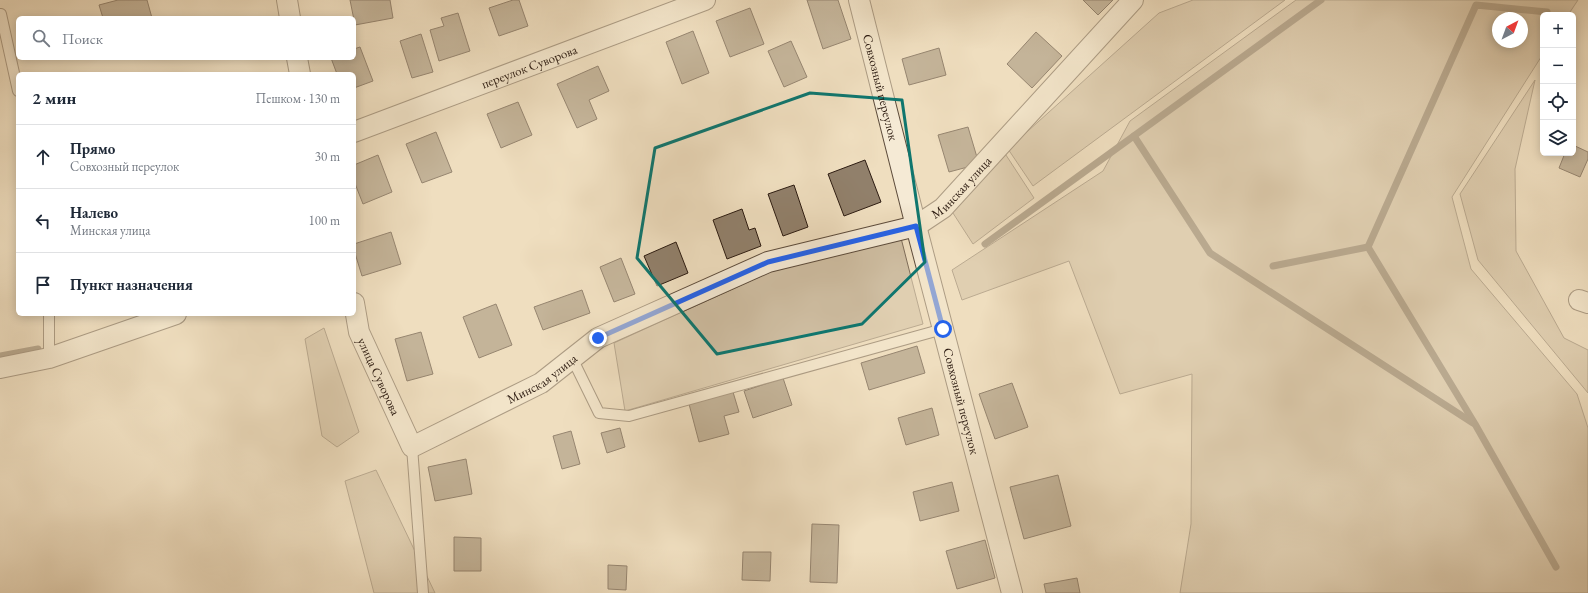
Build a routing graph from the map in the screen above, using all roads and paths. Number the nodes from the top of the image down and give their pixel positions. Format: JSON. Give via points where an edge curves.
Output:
{"nodes":[{"id":1,"x":287,"y":0,"type":"edge"},
{"id":2,"x":705,"y":0,"type":"edge"},
{"id":3,"x":859,"y":0,"type":"edge"},
{"id":4,"x":1133,"y":0,"type":"edge"},
{"id":5,"x":1,"y":14,"type":"edge"},
{"id":6,"x":290,"y":16,"type":"edge"},
{"id":7,"x":297,"y":60,"type":"edge"},
{"id":8,"x":300,"y":72,"type":"edge"},
{"id":9,"x":16,"y":82,"type":"edge"},
{"id":10,"x":356,"y":131,"type":"edge"},
{"id":11,"x":916,"y":226,"type":"junction"},
{"id":12,"x":356,"y":313,"type":"edge"},
{"id":13,"x":48,"y":316,"type":"edge"},
{"id":14,"x":170,"y":316,"type":"edge"},
{"id":15,"x":943,"y":329,"type":"junction"},
{"id":16,"x":49,"y":358,"type":"junction"},
{"id":17,"x":572,"y":358,"type":"junction"},
{"id":18,"x":0,"y":368,"type":"edge"},
{"id":19,"x":412,"y":447,"type":"junction"},
{"id":20,"x":423,"y":593,"type":"edge"},
{"id":21,"x":1012,"y":593,"type":"edge"}],
"edges":[{"from":1,"to":6,"type":"street"},
{"from":2,"to":10,"type":"street","name":"переулок Суворова"},
{"from":3,"to":11,"type":"street","name":"Совхозный переулок"},
{"from":4,"to":11,"type":"street","name":"Минская улица","via":[[944,208]]},
{"from":5,"to":9,"type":"lane"},
{"from":7,"to":8,"type":"street"},
{"from":11,"to":15,"type":"street","name":"Совхозный переулок"},
{"from":11,"to":17,"type":"street","name":"Минская улица","via":[[768,262],[598,338]]},
{"from":12,"to":19,"type":"street","name":"улица Суворова","via":[[360,332]]},
{"from":13,"to":16,"type":"lane"},
{"from":14,"to":16,"type":"street"},
{"from":15,"to":17,"type":"lane","via":[[629,416],[599,413]]},
{"from":15,"to":21,"type":"street","name":"Совхозный переулок"},
{"from":16,"to":18,"type":"street"},
{"from":17,"to":19,"type":"street","name":"Минская улица","via":[[541,383]]},
{"from":19,"to":20,"type":"lane"}]}
